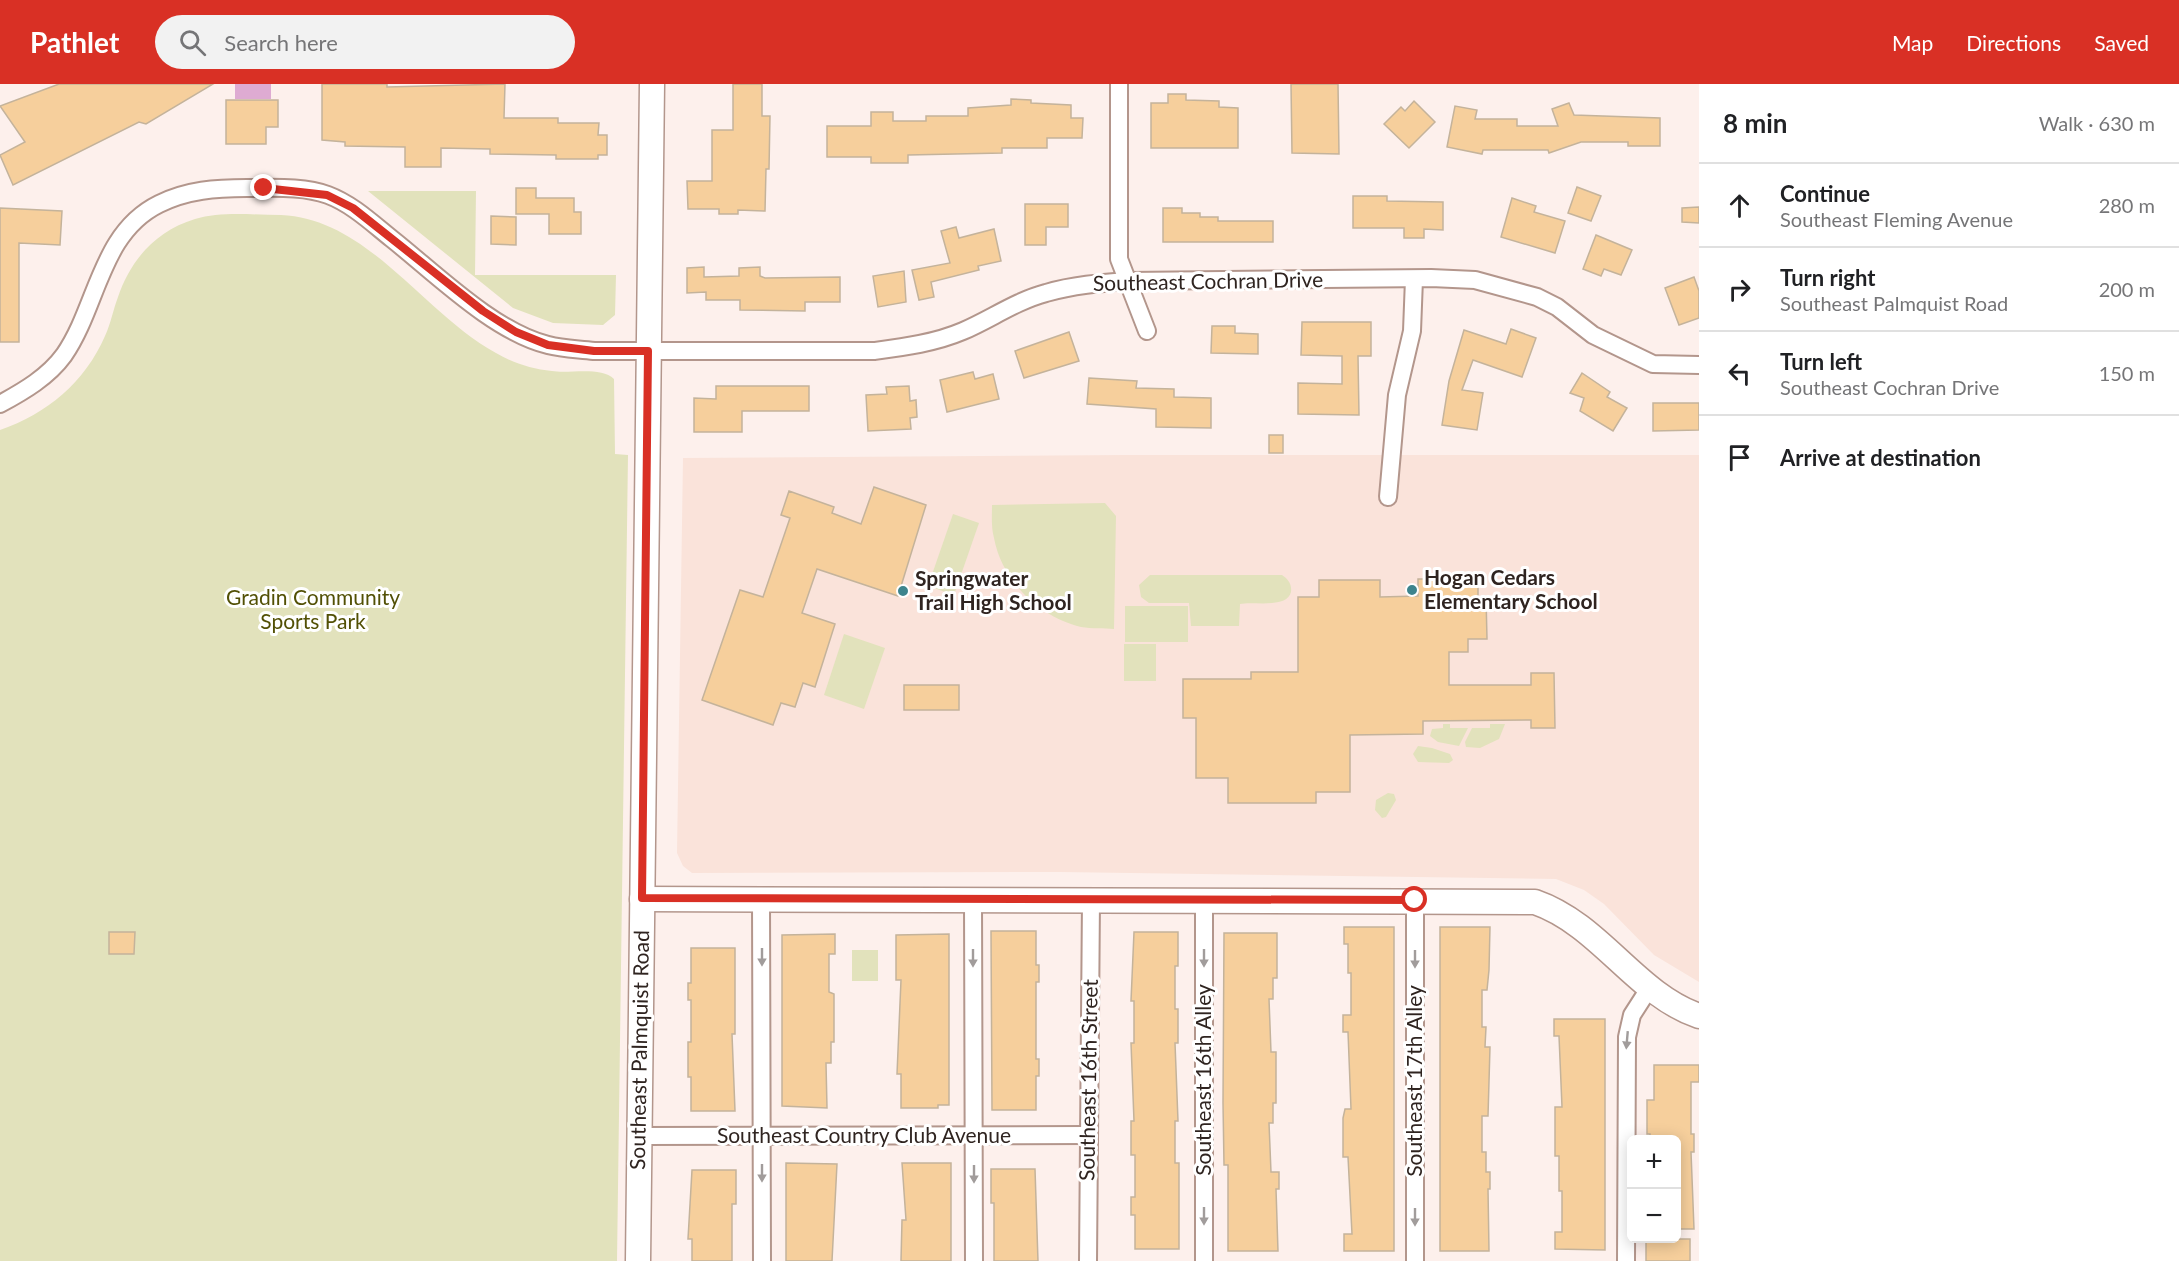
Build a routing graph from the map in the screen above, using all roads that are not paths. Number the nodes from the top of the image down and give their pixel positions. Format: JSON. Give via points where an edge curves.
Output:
{"nodes":[{"id":1,"x":652,"y":84,"type":"edge"},
{"id":2,"x":1119,"y":84,"type":"edge"},
{"id":3,"x":1414,"y":279,"type":"junction"},
{"id":4,"x":1128,"y":280,"type":"junction"},
{"id":5,"x":1147,"y":331,"type":"dead end"},
{"id":6,"x":648,"y":351,"type":"junction"},
{"id":7,"x":1699,"y":365,"type":"edge"},
{"id":8,"x":0,"y":404,"type":"edge"},
{"id":9,"x":1388,"y":497,"type":"dead end"},
{"id":10,"x":642,"y":898,"type":"junction"},
{"id":11,"x":761,"y":899,"type":"junction"},
{"id":12,"x":973,"y":899,"type":"junction"},
{"id":13,"x":1091,"y":899,"type":"junction"},
{"id":14,"x":1204,"y":900,"type":"junction"},
{"id":15,"x":1415,"y":900,"type":"junction"},
{"id":16,"x":1650,"y":987,"type":"junction"},
{"id":17,"x":1699,"y":1016,"type":"edge"},
{"id":18,"x":1089,"y":1135,"type":"junction"},
{"id":19,"x":639,"y":1136,"type":"junction"},
{"id":20,"x":762,"y":1136,"type":"junction"},
{"id":21,"x":973,"y":1136,"type":"junction"},
{"id":22,"x":638,"y":1261,"type":"edge"},
{"id":23,"x":762,"y":1261,"type":"edge"},
{"id":24,"x":974,"y":1261,"type":"edge"},
{"id":25,"x":1088,"y":1261,"type":"edge"},
{"id":26,"x":1204,"y":1261,"type":"edge"},
{"id":27,"x":1415,"y":1261,"type":"edge"},
{"id":28,"x":1626,"y":1261,"type":"edge"}],
"edges":[{"from":1,"to":6,"type":"main road","name":"Southeast Palmquist Road"},
{"from":2,"to":4,"type":"street","via":[[1119,260]]},
{"from":3,"to":4,"type":"street","name":"Southeast Cochran Drive"},
{"from":3,"to":7,"type":"street","name":"Southeast Cochran Drive","via":[[1496,284],[1557,307],[1593,335],[1653,364]]},
{"from":3,"to":9,"type":"street","via":[[1412,332],[1397,395]]},
{"from":4,"to":5,"type":"street"},
{"from":4,"to":6,"type":"street","name":"Southeast Cochran Drive","via":[[1046,293],[964,331],[920,345],[874,351]]},
{"from":6,"to":8,"type":"street","name":"Southeast Cochran Drive","via":[[594,351],[548,345],[516,332],[483,311],[353,208],[327,195],[305,190],[220,188],[186,193],[157,205],[132,223],[106,260],[64,355],[31,388]]},
{"from":6,"to":10,"type":"main road","name":"Southeast Palmquist Road"},
{"from":10,"to":11,"type":"main road"},
{"from":10,"to":19,"type":"main road","name":"Southeast Palmquist Road"},
{"from":11,"to":12,"type":"main road"},
{"from":11,"to":20,"type":"street","one_way":true},
{"from":12,"to":13,"type":"main road"},
{"from":12,"to":21,"type":"street","one_way":true},
{"from":13,"to":14,"type":"main road"},
{"from":13,"to":18,"type":"street","name":"Southeast 16th Street"},
{"from":14,"to":15,"type":"main road"},
{"from":14,"to":26,"type":"street","name":"Southeast 16th Alley","one_way":true},
{"from":15,"to":16,"type":"main road","via":[[1536,902],[1557,910],[1597,938]]},
{"from":15,"to":27,"type":"street","name":"Southeast 17th Alley","one_way":true},
{"from":16,"to":17,"type":"main road","via":[[1685,1012]]},
{"from":16,"to":28,"type":"street","one_way":true,"via":[[1632,1015],[1627,1037]]},
{"from":18,"to":21,"type":"street","name":"Southeast Country Club Avenue"},
{"from":18,"to":25,"type":"street","name":"Southeast 16th Street"},
{"from":19,"to":20,"type":"street","name":"Southeast Country Club Avenue"},
{"from":19,"to":22,"type":"main road","name":"Southeast Palmquist Road"},
{"from":20,"to":21,"type":"street","name":"Southeast Country Club Avenue"},
{"from":20,"to":23,"type":"street","one_way":true},
{"from":21,"to":24,"type":"street","one_way":true}]}
